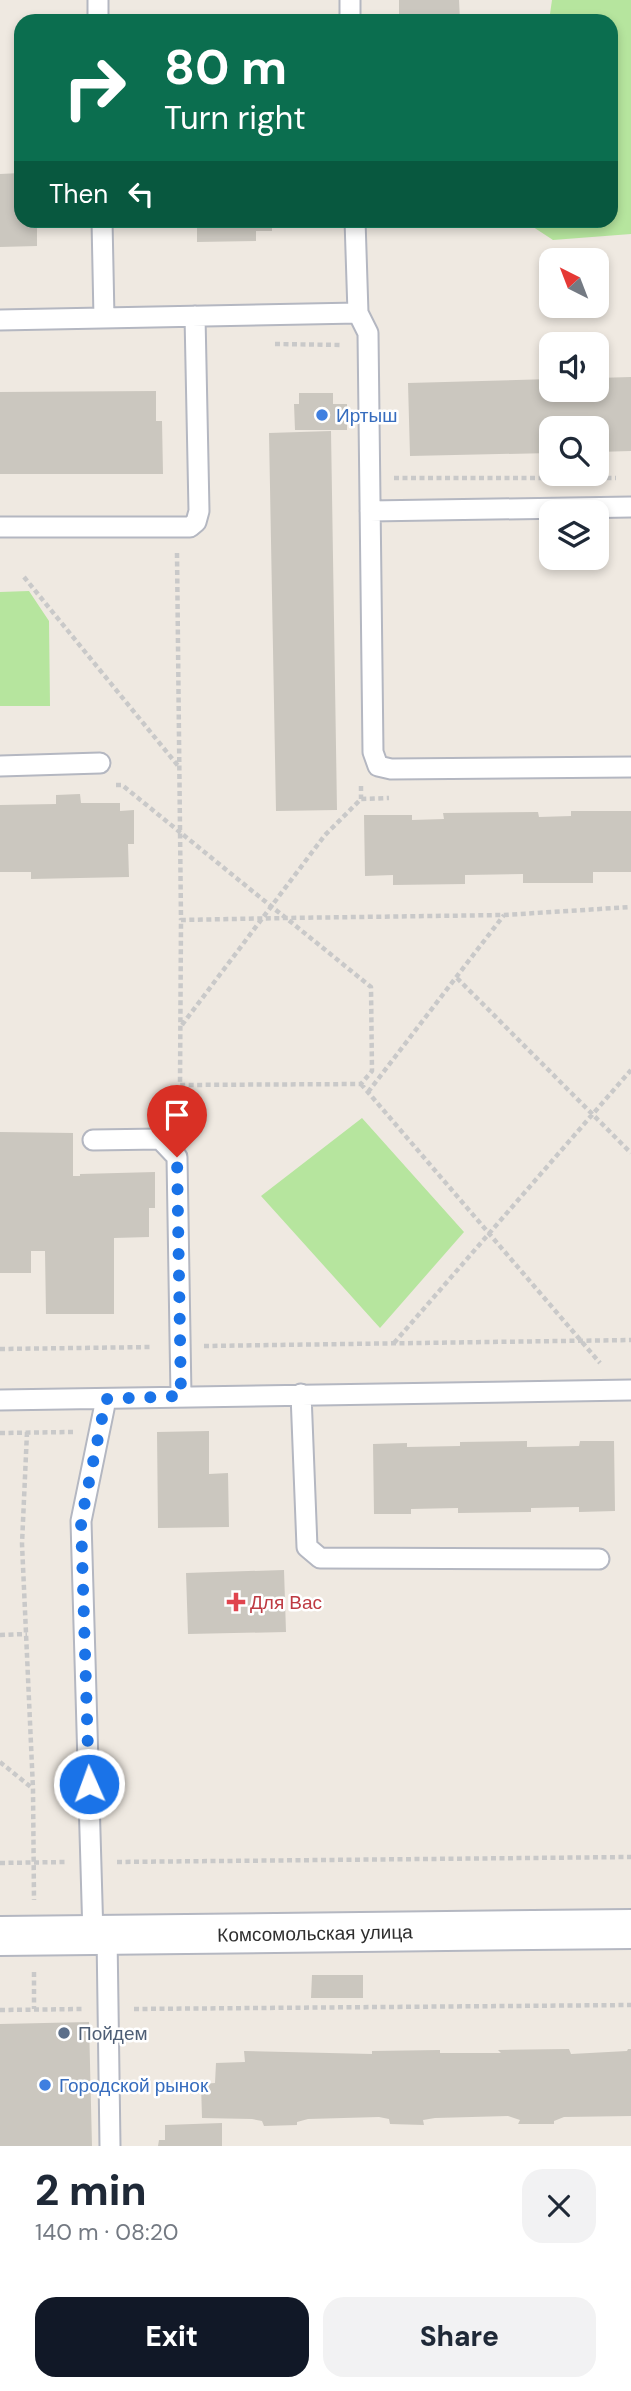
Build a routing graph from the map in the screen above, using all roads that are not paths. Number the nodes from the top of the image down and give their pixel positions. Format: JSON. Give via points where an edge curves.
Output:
{"nodes":[{"id":1,"x":102,"y":228,"type":"edge"},
{"id":2,"x":355,"y":228,"type":"edge"},
{"id":3,"x":358,"y":313,"type":"junction"},
{"id":4,"x":195,"y":316,"type":"junction"},
{"id":5,"x":104,"y":318,"type":"junction"},
{"id":6,"x":0,"y":320,"type":"edge"},
{"id":7,"x":631,"y":507,"type":"edge"},
{"id":8,"x":370,"y":511,"type":"junction"},
{"id":9,"x":0,"y":527,"type":"edge"},
{"id":10,"x":100,"y":763,"type":"dead end"},
{"id":11,"x":0,"y":766,"type":"edge"},
{"id":12,"x":631,"y":767,"type":"edge"},
{"id":13,"x":93,"y":1140,"type":"dead end"},
{"id":14,"x":627,"y":1390,"type":"edge"},
{"id":15,"x":301,"y":1395,"type":"junction"},
{"id":16,"x":181,"y":1396,"type":"junction"},
{"id":17,"x":106,"y":1399,"type":"junction"},
{"id":18,"x":0,"y":1400,"type":"edge"},
{"id":19,"x":599,"y":1559,"type":"dead end"},
{"id":20,"x":631,"y":1929,"type":"edge"},
{"id":21,"x":100,"y":1935,"type":"junction"},
{"id":22,"x":0,"y":1936,"type":"edge"},
{"id":23,"x":110,"y":2146,"type":"edge"}],
"edges":[{"from":1,"to":5,"type":"lane"},
{"from":2,"to":3,"type":"lane"},
{"from":3,"to":4,"type":"lane"},
{"from":3,"to":8,"type":"lane","via":[[368,333]]},
{"from":4,"to":5,"type":"lane"},
{"from":4,"to":9,"type":"lane","via":[[200,512],[196,522],[190,527]]},
{"from":5,"to":6,"type":"lane"},
{"from":7,"to":8,"type":"lane"},
{"from":8,"to":12,"type":"lane","via":[[373,752],[378,766]]},
{"from":10,"to":11,"type":"lane"},
{"from":13,"to":16,"type":"lane","via":[[160,1139],[177,1157]]},
{"from":14,"to":15,"type":"lane"},
{"from":15,"to":16,"type":"lane"},
{"from":15,"to":19,"type":"lane","via":[[307,1547],[320,1558]]},
{"from":16,"to":17,"type":"lane"},
{"from":17,"to":18,"type":"lane"},
{"from":17,"to":21,"type":"lane","via":[[81,1521],[91,1862]]},
{"from":20,"to":21,"type":"street","name":"Комсомольская улица"},
{"from":21,"to":22,"type":"street","name":"Комсомольская улица"},
{"from":21,"to":23,"type":"lane","via":[[108,2009]]}]}
